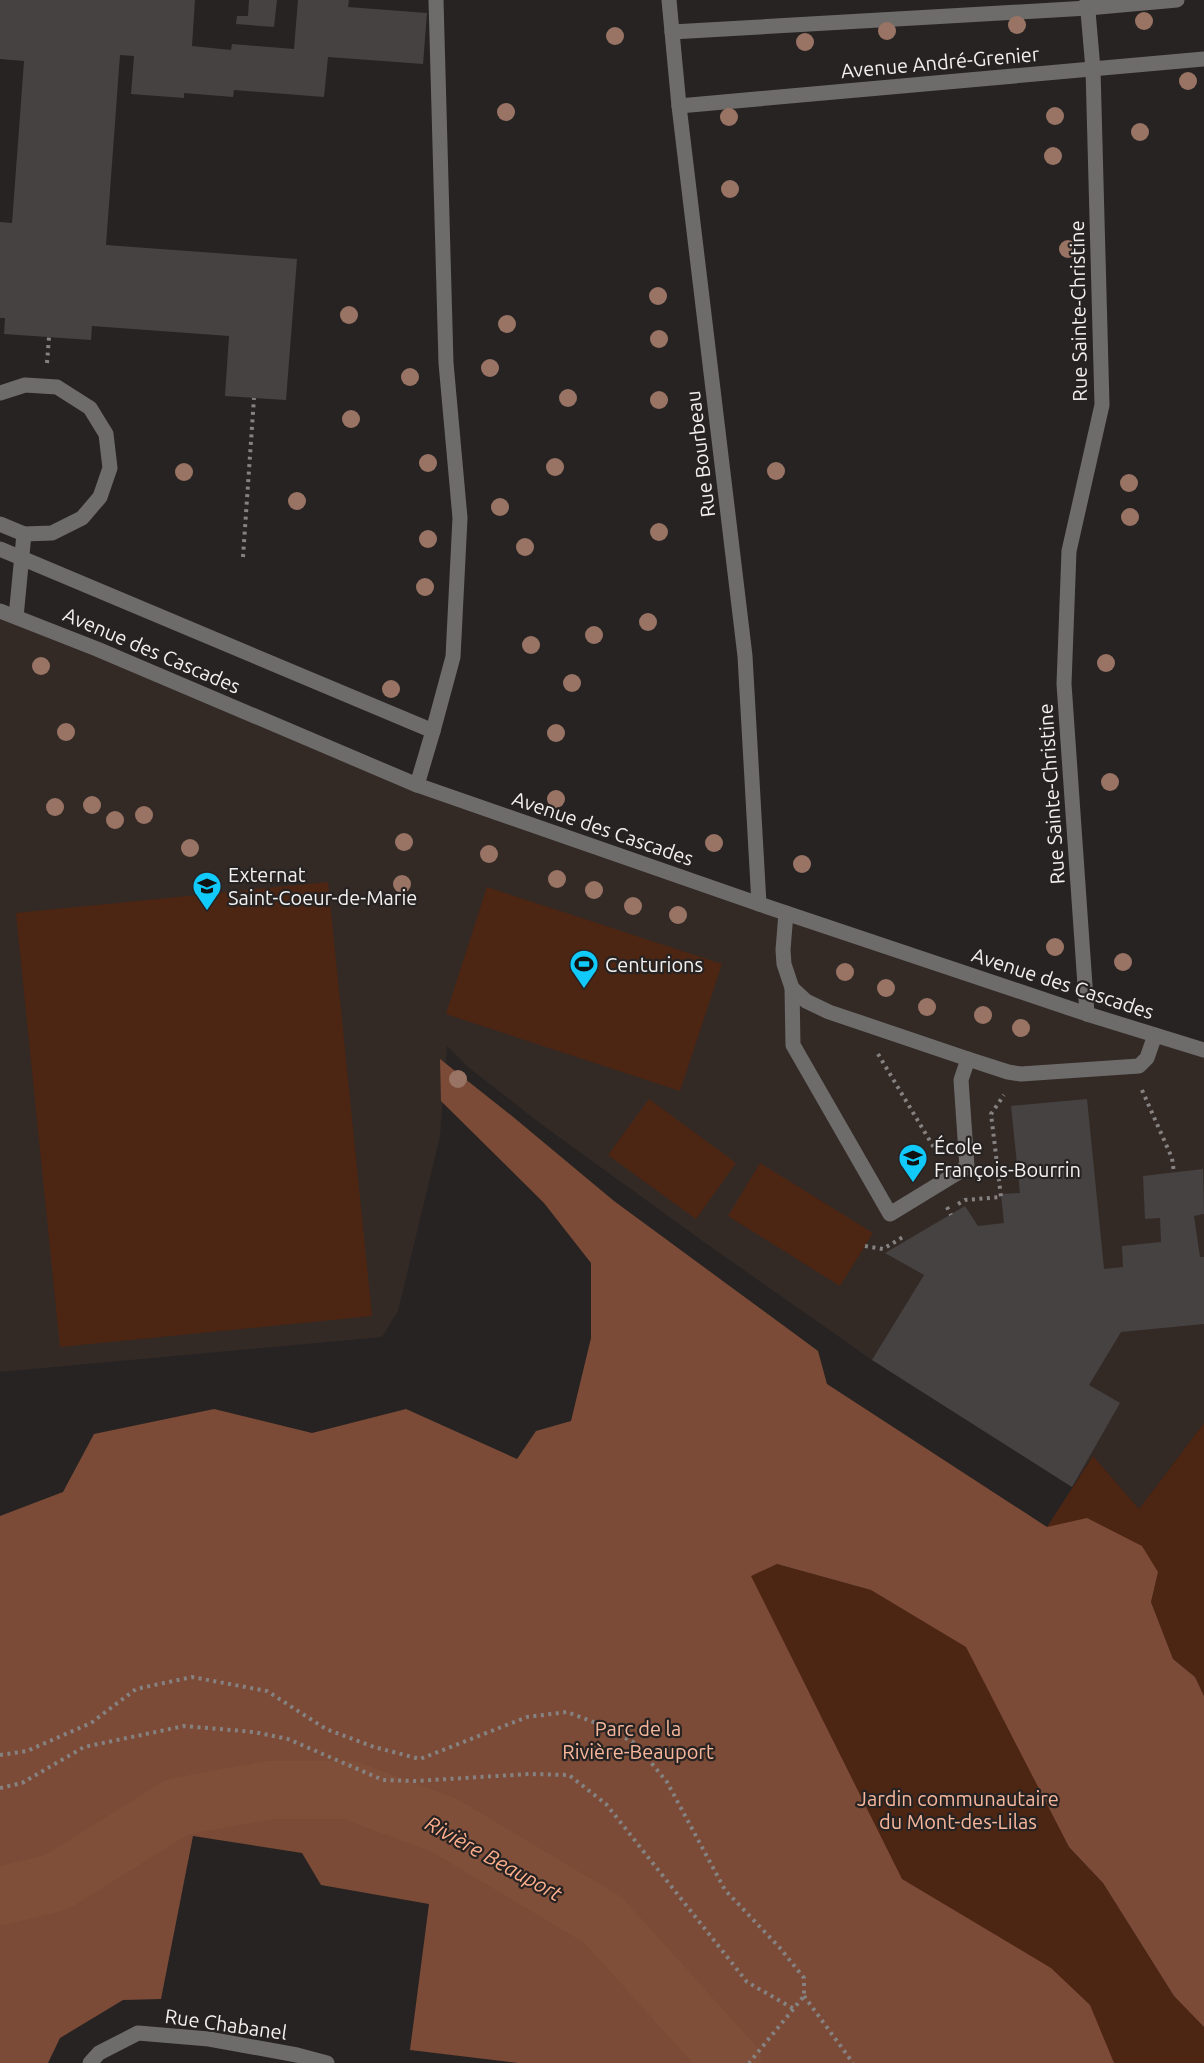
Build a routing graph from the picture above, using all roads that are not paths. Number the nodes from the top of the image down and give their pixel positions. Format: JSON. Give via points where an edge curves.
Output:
{"nodes":[{"id":1,"x":436,"y":0,"type":"edge"},
{"id":2,"x":669,"y":0,"type":"edge"},
{"id":3,"x":1178,"y":0,"type":"edge"},
{"id":4,"x":1088,"y":4,"type":"edge"},
{"id":5,"x":672,"y":32,"type":"junction"},
{"id":6,"x":1204,"y":59,"type":"edge"},
{"id":7,"x":1092,"y":69,"type":"junction"},
{"id":8,"x":679,"y":106,"type":"junction"},
{"id":9,"x":0,"y":393,"type":"edge"},
{"id":10,"x":0,"y":524,"type":"edge"},
{"id":11,"x":24,"y":534,"type":"junction"},
{"id":12,"x":0,"y":549,"type":"edge"},
{"id":13,"x":22,"y":558,"type":"junction"},
{"id":14,"x":0,"y":610,"type":"edge"},
{"id":15,"x":16,"y":617,"type":"junction"},
{"id":16,"x":434,"y":731,"type":"junction"},
{"id":17,"x":417,"y":784,"type":"junction"},
{"id":18,"x":759,"y":904,"type":"junction"},
{"id":19,"x":786,"y":913,"type":"junction"},
{"id":20,"x":792,"y":988,"type":"junction"},
{"id":21,"x":1087,"y":1014,"type":"junction"},
{"id":22,"x":1155,"y":1035,"type":"junction"},
{"id":23,"x":1204,"y":1050,"type":"edge"},
{"id":24,"x":968,"y":1059,"type":"junction"},
{"id":25,"x":90,"y":2063,"type":"edge"},
{"id":26,"x":327,"y":2063,"type":"edge"}],
"edges":[{"from":1,"to":16,"type":"street","via":[[446,363],[460,518],[453,657]]},
{"from":2,"to":5,"type":"street","name":"Rue Bourbeau"},
{"from":3,"to":4,"type":"street"},
{"from":4,"to":5,"type":"street"},
{"from":4,"to":7,"type":"street","name":"Rue Sainte-Christine"},
{"from":5,"to":8,"type":"street","name":"Rue Bourbeau"},
{"from":6,"to":7,"type":"street","name":"Avenue André-Grenier"},
{"from":7,"to":8,"type":"street","name":"Avenue André-Grenier"},
{"from":7,"to":21,"type":"street","name":"Rue Sainte-Christine","via":[[1102,405],[1069,552],[1064,684]]},
{"from":8,"to":18,"type":"street","name":"Rue Bourbeau","via":[[745,656]]},
{"from":9,"to":11,"type":"street","via":[[25,385],[57,387],[90,408],[106,434],[110,468],[100,497],[82,518],[52,532]]},
{"from":10,"to":11,"type":"street"},
{"from":11,"to":13,"type":"street"},
{"from":12,"to":13,"type":"street"},
{"from":13,"to":15,"type":"street"},
{"from":13,"to":16,"type":"street"},
{"from":14,"to":15,"type":"street","name":"Avenue des Cascades"},
{"from":15,"to":17,"type":"street","name":"Avenue des Cascades"},
{"from":16,"to":17,"type":"street"},
{"from":17,"to":18,"type":"street","name":"Avenue des Cascades"},
{"from":18,"to":19,"type":"street","name":"Avenue des Cascades"},
{"from":19,"to":20,"type":"street","via":[[784,964]]},
{"from":19,"to":21,"type":"street","name":"Avenue des Cascades"},
{"from":20,"to":24,"type":"street","via":[[818,1007]]},
{"from":20,"to":24,"type":"street","via":[[793,1045],[890,1214],[966,1167],[961,1080]]},
{"from":21,"to":22,"type":"street","name":"Avenue des Cascades"},
{"from":22,"to":23,"type":"street","name":"Avenue des Cascades"},
{"from":22,"to":24,"type":"street","via":[[1147,1058],[1133,1067],[1021,1074]]},
{"from":25,"to":26,"type":"street","name":"Rue Chabanel","via":[[99,2053],[138,2033],[209,2038]]}]}
